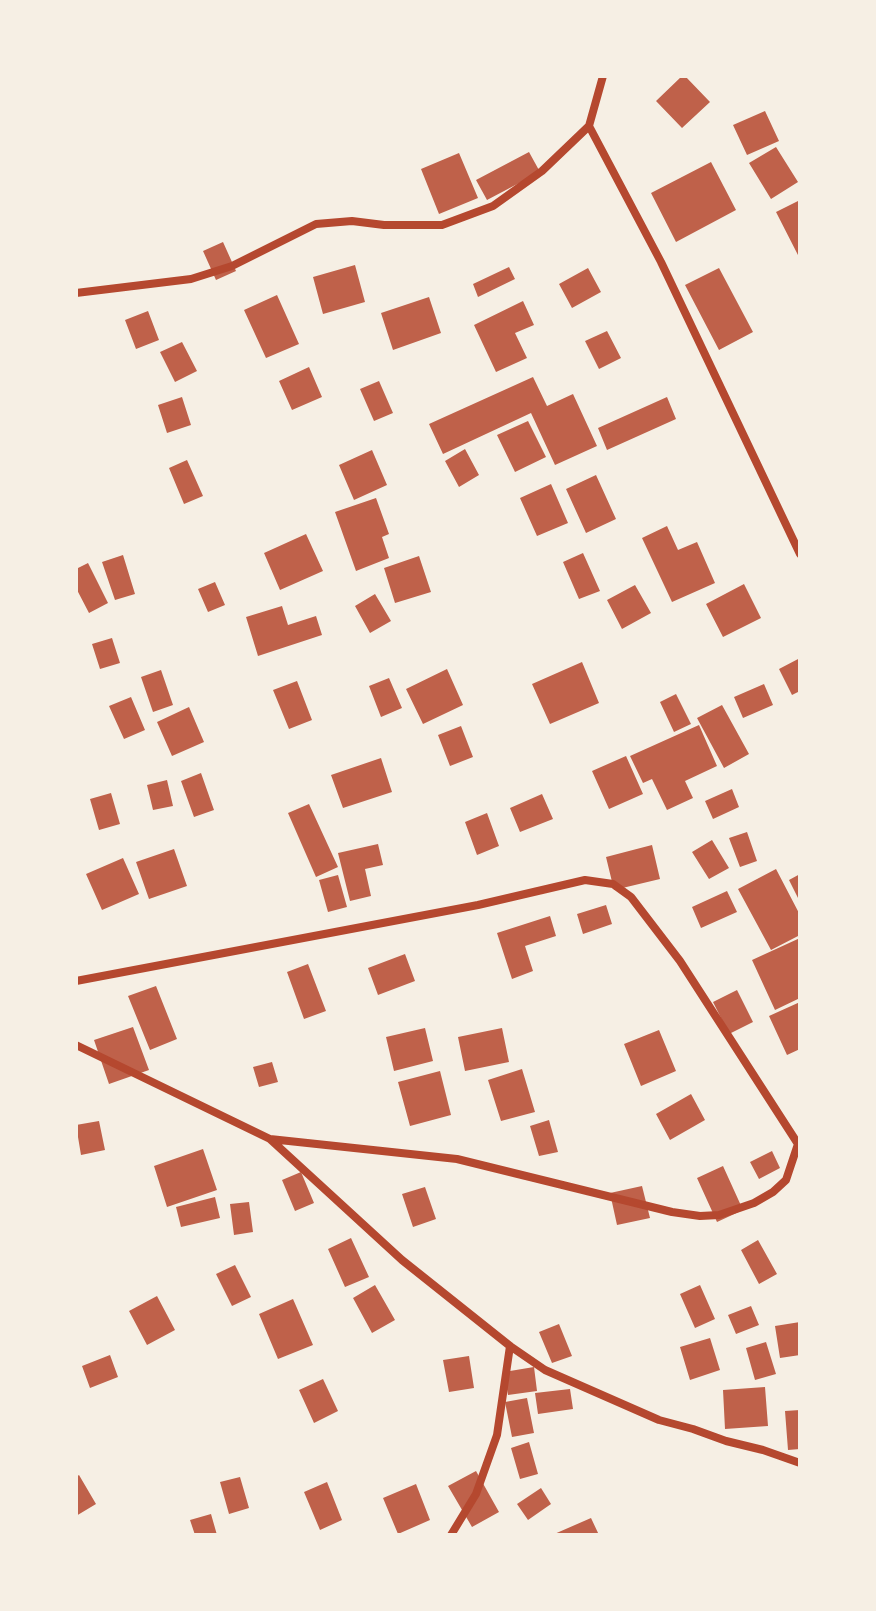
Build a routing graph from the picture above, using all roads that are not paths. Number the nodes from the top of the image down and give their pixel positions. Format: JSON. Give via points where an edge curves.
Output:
{"nodes":[{"id":1,"x":603,"y":76,"type":"edge"},
{"id":2,"x":589,"y":126,"type":"junction"},
{"id":3,"x":76,"y":293,"type":"edge"},
{"id":4,"x":800,"y":554,"type":"edge"},
{"id":5,"x":76,"y":981,"type":"edge"},
{"id":6,"x":76,"y":1045,"type":"edge"},
{"id":7,"x":270,"y":1139,"type":"junction"},
{"id":8,"x":799,"y":1142,"type":"edge"},
{"id":9,"x":510,"y":1346,"type":"junction"},
{"id":10,"x":800,"y":1463,"type":"edge"},
{"id":11,"x":451,"y":1535,"type":"edge"}],
"edges":[{"from":1,"to":2,"type":"street"},
{"from":2,"to":3,"type":"street","via":[[542,171],[493,206],[442,225],[316,224],[232,266],[191,279]]},
{"from":2,"to":4,"type":"street","via":[[661,262]]},
{"from":5,"to":8,"type":"street","via":[[585,880],[613,884],[631,897],[680,961]]},
{"from":6,"to":7,"type":"street"},
{"from":7,"to":8,"type":"street","via":[[457,1159],[700,1216],[719,1215],[773,1192],[786,1180]]},
{"from":7,"to":9,"type":"street","via":[[402,1260]]},
{"from":9,"to":10,"type":"street","via":[[545,1370],[659,1420]]},
{"from":9,"to":11,"type":"street","via":[[497,1435],[476,1494]]}]}
